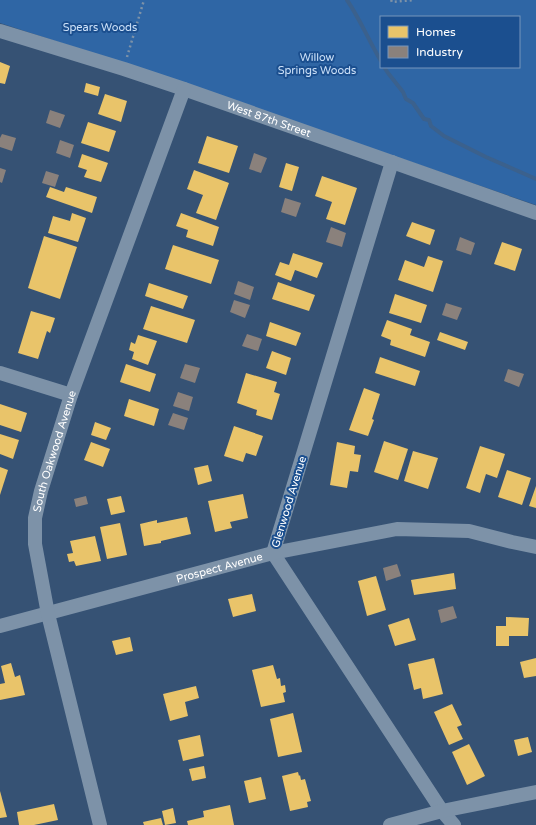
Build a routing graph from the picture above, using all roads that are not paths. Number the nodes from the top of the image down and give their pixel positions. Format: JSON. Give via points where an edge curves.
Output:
{"nodes":[{"id":1,"x":0,"y":31,"type":"edge"},
{"id":2,"x":184,"y":89,"type":"junction"},
{"id":3,"x":392,"y":162,"type":"junction"},
{"id":4,"x":536,"y":213,"type":"edge"},
{"id":5,"x":0,"y":373,"type":"edge"},
{"id":6,"x":71,"y":395,"type":"junction"},
{"id":7,"x":536,"y":547,"type":"edge"},
{"id":8,"x":273,"y":553,"type":"junction"},
{"id":9,"x":48,"y":614,"type":"junction"},
{"id":10,"x":0,"y":626,"type":"edge"},
{"id":11,"x":536,"y":792,"type":"edge"},
{"id":12,"x":442,"y":811,"type":"junction"},
{"id":13,"x":100,"y":825,"type":"edge"},
{"id":14,"x":390,"y":825,"type":"edge"},
{"id":15,"x":454,"y":825,"type":"edge"}],
"edges":[{"from":1,"to":2,"type":"street","name":"West 87th Street"},
{"from":2,"to":3,"type":"street","name":"West 87th Street"},
{"from":2,"to":6,"type":"street","name":"South Oakwood Avenue"},
{"from":3,"to":4,"type":"street","name":"West 87th Street"},
{"from":3,"to":8,"type":"street","name":"Glenwood Avenue"},
{"from":5,"to":6,"type":"street"},
{"from":6,"to":9,"type":"street","name":"South Oakwood Avenue","via":[[35,518],[36,544]]},
{"from":7,"to":8,"type":"street","name":"Prospect Avenue","via":[[469,531],[397,529]]},
{"from":8,"to":9,"type":"street","name":"Prospect Avenue"},
{"from":8,"to":12,"type":"street","name":"Glenwood Avenue"},
{"from":9,"to":10,"type":"street","name":"Prospect Avenue"},
{"from":9,"to":13,"type":"street","name":"South Oakwood Avenue"},
{"from":11,"to":12,"type":"street"},
{"from":12,"to":14,"type":"street"},
{"from":12,"to":15,"type":"street","name":"Glenwood Avenue"}]}
